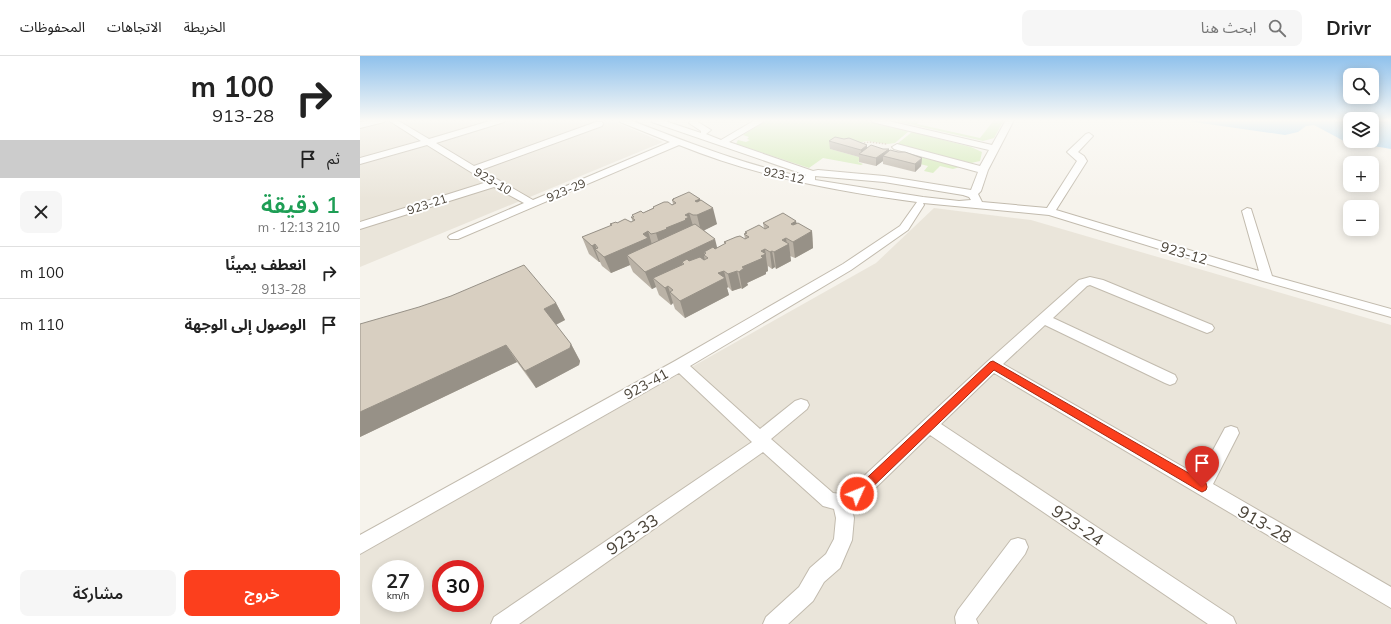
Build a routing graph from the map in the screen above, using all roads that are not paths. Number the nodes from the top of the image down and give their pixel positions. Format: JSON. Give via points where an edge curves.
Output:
{"nodes":[{"id":1,"x":413,"y":147,"type":"edge"},
{"id":2,"x":436,"y":147,"type":"edge"},
{"id":3,"x":538,"y":147,"type":"edge"},
{"id":4,"x":668,"y":147,"type":"edge"},
{"id":5,"x":692,"y":147,"type":"edge"},
{"id":6,"x":731,"y":147,"type":"edge"},
{"id":7,"x":894,"y":147,"type":"edge"},
{"id":8,"x":989,"y":147,"type":"edge"},
{"id":9,"x":1078,"y":147,"type":"edge"},
{"id":10,"x":995,"y":148,"type":"joint"},
{"id":11,"x":360,"y":161,"type":"edge"},
{"id":12,"x":474,"y":170,"type":"junction"},
{"id":13,"x":983,"y":170,"type":"junction"},
{"id":14,"x":812,"y":178,"type":"junction"},
{"id":15,"x":495,"y":183,"type":"junction"},
{"id":16,"x":973,"y":199,"type":"junction"},
{"id":17,"x":534,"y":204,"type":"junction"},
{"id":18,"x":919,"y":205,"type":"dead end"},
{"id":19,"x":1247,"y":211,"type":"dead end"},
{"id":20,"x":1050,"y":212,"type":"junction"},
{"id":21,"x":360,"y":225,"type":"edge"},
{"id":22,"x":454,"y":237,"type":"dead end"},
{"id":23,"x":1267,"y":278,"type":"junction"},
{"id":24,"x":1391,"y":312,"type":"edge"},
{"id":25,"x":1043,"y":319,"type":"junction"},
{"id":26,"x":1207,"y":328,"type":"dead end"},
{"id":27,"x":993,"y":365,"type":"junction"},
{"id":28,"x":680,"y":366,"type":"junction"},
{"id":29,"x":1170,"y":379,"type":"dead end"},
{"id":30,"x":801,"y":405,"type":"dead end"},
{"id":31,"x":929,"y":425,"type":"junction"},
{"id":32,"x":1231,"y":433,"type":"dead end"},
{"id":33,"x":762,"y":441,"type":"junction"},
{"id":34,"x":1202,"y":487,"type":"junction"},
{"id":35,"x":841,"y":502,"type":"junction"},
{"id":36,"x":360,"y":546,"type":"edge"},
{"id":37,"x":1018,"y":547,"type":"dead end"},
{"id":38,"x":1391,"y":598,"type":"edge"},
{"id":39,"x":501,"y":624,"type":"edge"},
{"id":40,"x":772,"y":624,"type":"edge"},
{"id":41,"x":968,"y":624,"type":"edge"},
{"id":42,"x":1226,"y":624,"type":"edge"}],
"edges":[{"from":1,"to":11,"type":"street"},
{"from":2,"to":12,"type":"street","name":"923-10"},
{"from":3,"to":12,"type":"street"},
{"from":4,"to":17,"type":"street","name":"923-29"},
{"from":5,"to":14,"type":"street","name":"923-12","via":[[753,168]]},
{"from":6,"to":14,"type":"street","name":"923-12"},
{"from":7,"to":13,"type":"street"},
{"from":8,"to":10,"type":"street"},
{"from":9,"to":20,"type":"street","via":[[1072,152],[1082,161]]},
{"from":10,"to":13,"type":"street"},
{"from":12,"to":15,"type":"street","name":"923-10"},
{"from":13,"to":16,"type":"street"},
{"from":14,"to":16,"type":"street","name":"923-12","via":[[841,188],[918,199],[943,202]]},
{"from":14,"to":16,"type":"street","name":"923-12","via":[[823,173],[923,184]]},
{"from":15,"to":17,"type":"street","name":"923-10"},
{"from":15,"to":21,"type":"street","name":"923-21"},
{"from":16,"to":20,"type":"street","name":"923-12"},
{"from":17,"to":22,"type":"street","name":"923-29"},
{"from":18,"to":28,"type":"street","name":"923-41","via":[[904,228],[847,267]]},
{"from":19,"to":23,"type":"street"},
{"from":20,"to":23,"type":"street","name":"923-12"},
{"from":23,"to":24,"type":"street","name":"923-12"},
{"from":25,"to":26,"type":"street","via":[[1074,290],[1090,281]]},
{"from":25,"to":27,"type":"street"},
{"from":25,"to":29,"type":"street"},
{"from":27,"to":31,"type":"street"},
{"from":27,"to":34,"type":"street","name":"913-28"},
{"from":28,"to":33,"type":"street"},
{"from":28,"to":36,"type":"street","name":"923-41"},
{"from":30,"to":33,"type":"street","name":"923-33"},
{"from":31,"to":35,"type":"street","via":[[857,494]]},
{"from":31,"to":42,"type":"street","name":"923-24"},
{"from":32,"to":34,"type":"street"},
{"from":33,"to":35,"type":"street","via":[[830,500]]},
{"from":33,"to":39,"type":"street","name":"923-33"},
{"from":34,"to":38,"type":"street","name":"913-28"},
{"from":35,"to":40,"type":"street","via":[[845,518],[843,540],[833,561],[817,575],[806,594]]},
{"from":37,"to":41,"type":"street","via":[[965,617]]}]}
